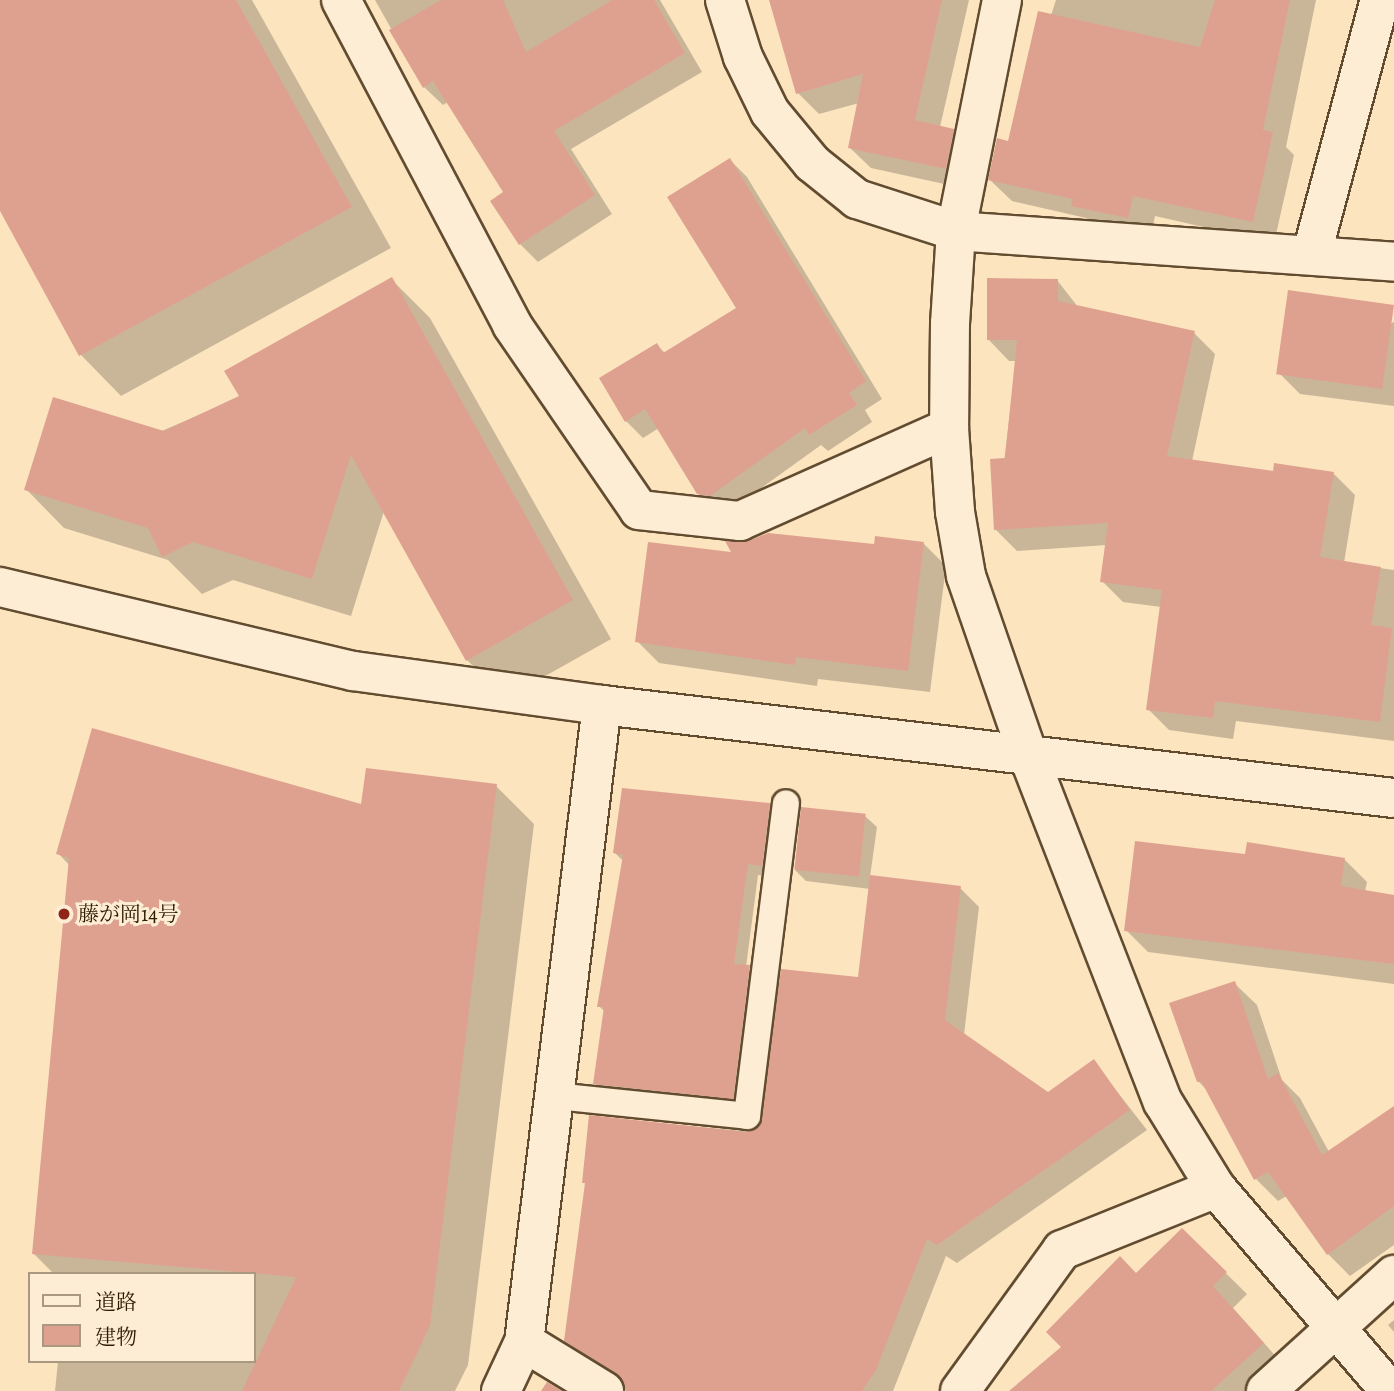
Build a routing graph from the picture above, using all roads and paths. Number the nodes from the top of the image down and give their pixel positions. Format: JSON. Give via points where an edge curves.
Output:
{"nodes":[{"id":1,"x":341,"y":0,"type":"edge"},
{"id":2,"x":725,"y":0,"type":"edge"},
{"id":3,"x":1002,"y":0,"type":"edge"},
{"id":4,"x":1380,"y":0,"type":"edge"},
{"id":5,"x":956,"y":231,"type":"junction"},
{"id":6,"x":1312,"y":253,"type":"junction"},
{"id":7,"x":1394,"y":262,"type":"edge"},
{"id":8,"x":949,"y":428,"type":"junction"},
{"id":9,"x":0,"y":587,"type":"edge"},
{"id":10,"x":602,"y":705,"type":"junction"},
{"id":11,"x":1027,"y":752,"type":"junction"},
{"id":12,"x":1394,"y":798,"type":"edge"},
{"id":13,"x":786,"y":803,"type":"dead end"},
{"id":14,"x":555,"y":1096,"type":"junction"},
{"id":15,"x":1216,"y":1188,"type":"junction"},
{"id":16,"x":1394,"y":1275,"type":"edge"},
{"id":17,"x":1337,"y":1327,"type":"junction"},
{"id":18,"x":524,"y":1342,"type":"junction"},
{"id":19,"x":501,"y":1391,"type":"edge"},
{"id":20,"x":604,"y":1391,"type":"edge"},
{"id":21,"x":960,"y":1391,"type":"edge"},
{"id":22,"x":1266,"y":1391,"type":"edge"},
{"id":23,"x":1390,"y":1391,"type":"edge"}],
"edges":[{"from":1,"to":8,"type":"street","via":[[512,326],[639,510],[740,521]]},
{"from":2,"to":5,"type":"street","via":[[743,57],[769,112],[811,163],[857,199]]},
{"from":3,"to":5,"type":"street"},
{"from":4,"to":6,"type":"street"},
{"from":5,"to":6,"type":"street"},
{"from":5,"to":8,"type":"street"},
{"from":6,"to":7,"type":"street"},
{"from":8,"to":11,"type":"street","via":[[955,512],[966,576]]},
{"from":9,"to":10,"type":"street","via":[[353,671]]},
{"from":10,"to":11,"type":"street"},
{"from":10,"to":14,"type":"street"},
{"from":11,"to":12,"type":"street"},
{"from":11,"to":15,"type":"street","via":[[1163,1102]]},
{"from":13,"to":14,"type":"lane","via":[[747,1116]]},
{"from":14,"to":18,"type":"street"},
{"from":15,"to":17,"type":"street"},
{"from":15,"to":21,"type":"street","via":[[1062,1250]]},
{"from":16,"to":17,"type":"street"},
{"from":17,"to":22,"type":"street"},
{"from":17,"to":23,"type":"street"},
{"from":18,"to":19,"type":"street"},
{"from":18,"to":20,"type":"street"}]}
